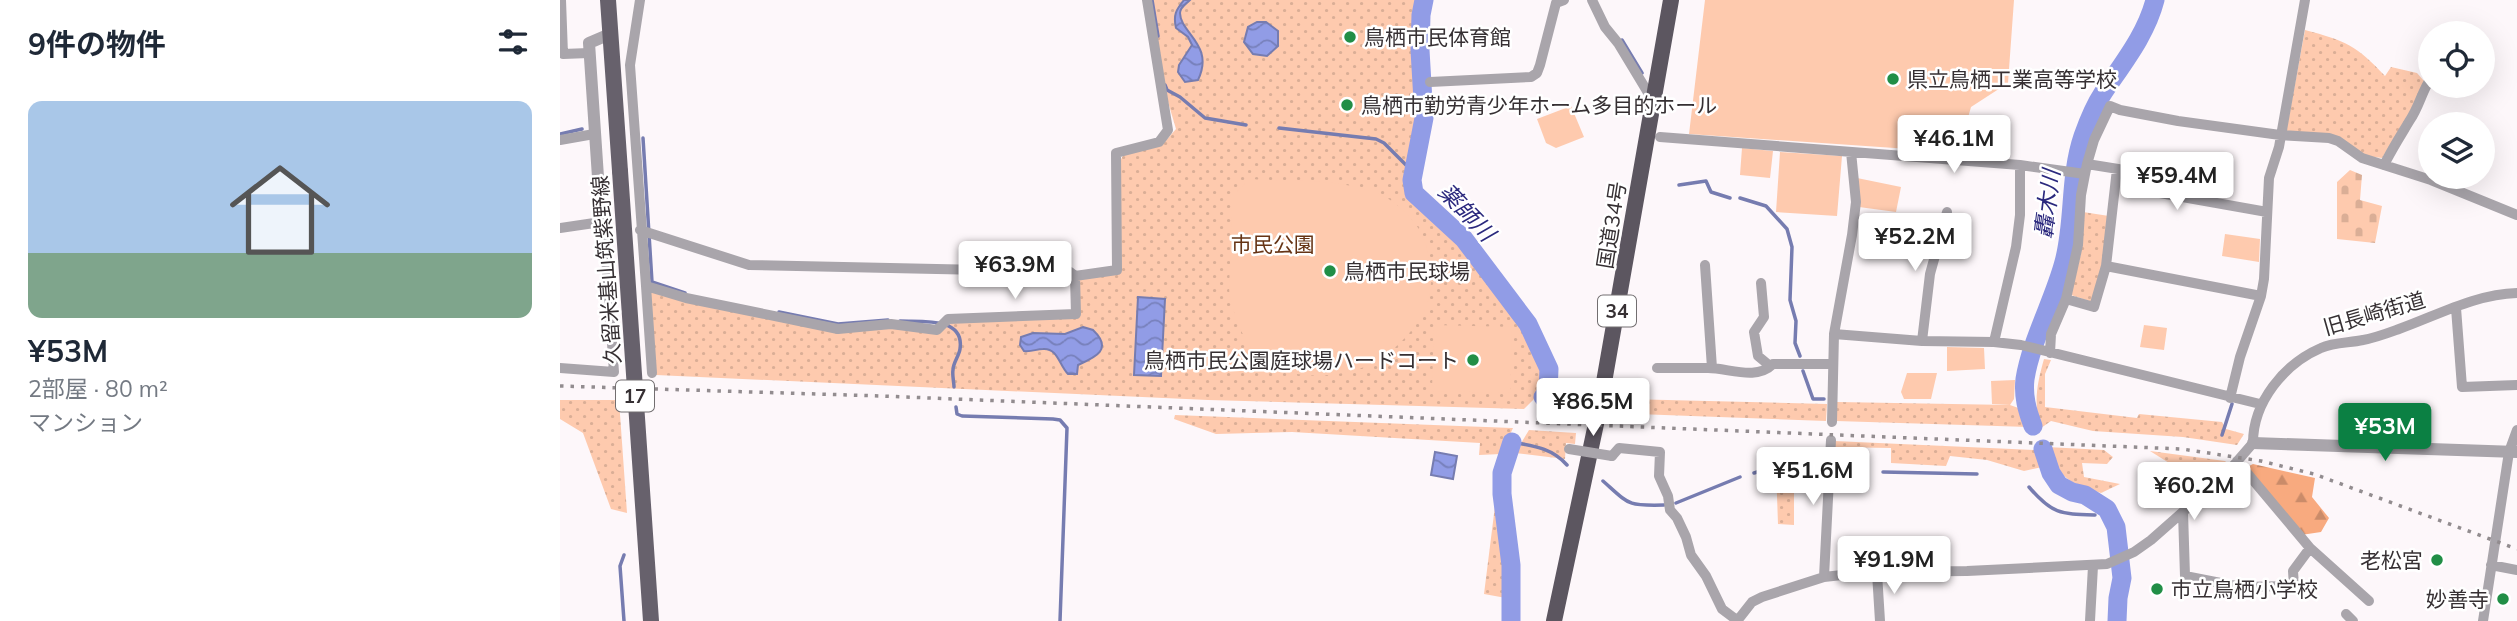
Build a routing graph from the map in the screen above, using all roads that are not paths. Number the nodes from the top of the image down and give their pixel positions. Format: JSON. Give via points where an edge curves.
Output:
{"nodes":[{"id":1,"x":561,"y":0,"type":"edge"},
{"id":2,"x":608,"y":0,"type":"edge"},
{"id":3,"x":640,"y":0,"type":"edge"},
{"id":4,"x":1147,"y":0,"type":"edge"},
{"id":5,"x":1564,"y":0,"type":"edge"},
{"id":6,"x":1592,"y":0,"type":"edge"},
{"id":7,"x":1671,"y":0,"type":"edge"},
{"id":8,"x":2305,"y":0,"type":"edge"},
{"id":9,"x":610,"y":34,"type":"junction"},
{"id":10,"x":589,"y":53,"type":"junction"},
{"id":11,"x":562,"y":54,"type":"edge"},
{"id":12,"x":612,"y":55,"type":"junction"},
{"id":13,"x":632,"y":55,"type":"junction"},
{"id":14,"x":1430,"y":82,"type":"dead end"},
{"id":15,"x":2422,"y":98,"type":"edge"},
{"id":16,"x":1654,"y":102,"type":"junction"},
{"id":17,"x":594,"y":134,"type":"junction"},
{"id":18,"x":2280,"y":135,"type":"junction"},
{"id":19,"x":1660,"y":137,"type":"dead end"},
{"id":20,"x":560,"y":140,"type":"edge"},
{"id":21,"x":1852,"y":152,"type":"junction"},
{"id":22,"x":2020,"y":165,"type":"junction"},
{"id":23,"x":2384,"y":165,"type":"junction"},
{"id":24,"x":2086,"y":169,"type":"junction"},
{"id":25,"x":2117,"y":169,"type":"junction"},
{"id":26,"x":1947,"y":212,"type":"dead end"},
{"id":27,"x":2267,"y":212,"type":"junction"},
{"id":28,"x":2517,"y":215,"type":"edge"},
{"id":29,"x":601,"y":222,"type":"junction"},
{"id":30,"x":560,"y":228,"type":"edge"},
{"id":31,"x":640,"y":230,"type":"junction"},
{"id":32,"x":1706,"y":265,"type":"dead end"},
{"id":33,"x":2106,"y":266,"type":"junction"},
{"id":34,"x":1075,"y":276,"type":"junction"},
{"id":35,"x":1761,"y":283,"type":"dead end"},
{"id":36,"x":646,"y":286,"type":"junction"},
{"id":37,"x":2517,"y":293,"type":"edge"},
{"id":38,"x":2261,"y":296,"type":"junction"},
{"id":39,"x":2066,"y":299,"type":"junction"},
{"id":40,"x":2456,"y":308,"type":"junction"},
{"id":41,"x":1834,"y":334,"type":"junction"},
{"id":42,"x":1922,"y":341,"type":"junction"},
{"id":43,"x":1994,"y":342,"type":"junction"},
{"id":44,"x":2050,"y":354,"type":"junction"},
{"id":45,"x":1833,"y":364,"type":"junction"},
{"id":46,"x":1770,"y":366,"type":"junction"},
{"id":47,"x":560,"y":368,"type":"edge"},
{"id":48,"x":1657,"y":368,"type":"dead end"},
{"id":49,"x":1712,"y":368,"type":"junction"},
{"id":50,"x":652,"y":373,"type":"dead end"},
{"id":51,"x":2517,"y":386,"type":"edge"},
{"id":52,"x":2230,"y":398,"type":"junction"},
{"id":53,"x":2260,"y":404,"type":"junction"},
{"id":54,"x":1832,"y":422,"type":"dead end"},
{"id":55,"x":2517,"y":429,"type":"edge"},
{"id":56,"x":1831,"y":440,"type":"dead end"},
{"id":57,"x":2253,"y":443,"type":"junction"},
{"id":58,"x":1569,"y":449,"type":"dead end"},
{"id":59,"x":2513,"y":452,"type":"edge"},
{"id":60,"x":2237,"y":461,"type":"junction"},
{"id":61,"x":2183,"y":512,"type":"junction"},
{"id":62,"x":2309,"y":548,"type":"junction"},
{"id":63,"x":2491,"y":565,"type":"junction"},
{"id":64,"x":2093,"y":566,"type":"junction"},
{"id":65,"x":2517,"y":570,"type":"edge"},
{"id":66,"x":1877,"y":573,"type":"junction"},
{"id":67,"x":1824,"y":577,"type":"junction"},
{"id":68,"x":2369,"y":601,"type":"dead end"},
{"id":69,"x":651,"y":621,"type":"edge"},
{"id":70,"x":1554,"y":621,"type":"edge"},
{"id":71,"x":1737,"y":621,"type":"edge"},
{"id":72,"x":1880,"y":621,"type":"edge"},
{"id":73,"x":2090,"y":621,"type":"edge"},
{"id":74,"x":2483,"y":621,"type":"edge"}],
"edges":[{"from":1,"to":11,"type":"street"},
{"from":2,"to":9,"type":"main road","name":"久留米基山筑紫野線","number":"17"},
{"from":3,"to":13,"type":"street"},
{"from":4,"to":34,"type":"street","via":[[1168,130],[1159,142],[1116,153],[1117,270]]},
{"from":5,"to":14,"type":"street","via":[[1556,2],[1540,65],[1531,77]]},
{"from":6,"to":16,"type":"street"},
{"from":7,"to":16,"type":"highway","name":"国道34号","number":"34"},
{"from":8,"to":18,"type":"street"},
{"from":9,"to":10,"type":"street","via":[[589,43]]},
{"from":9,"to":12,"type":"main road","name":"久留米基山筑紫野線","number":"17"},
{"from":10,"to":11,"type":"street"},
{"from":10,"to":17,"type":"street"},
{"from":12,"to":13,"type":"street"},
{"from":12,"to":69,"type":"main road","name":"久留米基山筑紫野線","number":"17","bridge":true},
{"from":13,"to":31,"type":"street"},
{"from":15,"to":23,"type":"street"},
{"from":16,"to":70,"type":"highway","name":"国道34号","number":"34","via":[[1601,405]]},
{"from":17,"to":20,"type":"street"},
{"from":17,"to":29,"type":"street"},
{"from":18,"to":23,"type":"street","via":[[2329,138],[2362,159]]},
{"from":18,"to":24,"type":"street","via":[[2110,106]]},
{"from":18,"to":27,"type":"street","via":[[2269,178]]},
{"from":19,"to":21,"type":"street"},
{"from":21,"to":22,"type":"street"},
{"from":21,"to":41,"type":"street","via":[[1856,202]]},
{"from":22,"to":24,"type":"street"},
{"from":22,"to":43,"type":"street","via":[[2016,247]]},
{"from":23,"to":28,"type":"street"},
{"from":24,"to":25,"type":"street"},
{"from":24,"to":39,"type":"street","via":[[2078,246]]},
{"from":25,"to":27,"type":"street","via":[[2143,173],[2160,194]]},
{"from":25,"to":33,"type":"street"},
{"from":26,"to":42,"type":"street","via":[[1930,274]]},
{"from":27,"to":38,"type":"street"},
{"from":29,"to":30,"type":"street"},
{"from":29,"to":47,"type":"street","via":[[614,372]]},
{"from":31,"to":34,"type":"street","via":[[749,265],[1070,272]]},
{"from":31,"to":36,"type":"street"},
{"from":32,"to":49,"type":"street"},
{"from":33,"to":38,"type":"street"},
{"from":33,"to":39,"type":"street","via":[[2094,307]]},
{"from":34,"to":36,"type":"street","via":[[1076,314],[948,319],[936,330],[891,324],[838,329]]},
{"from":35,"to":46,"type":"street","via":[[1764,317],[1754,332],[1758,356]]},
{"from":36,"to":50,"type":"street"},
{"from":37,"to":40,"type":"street","name":"旧長崎街道","via":[[2476,299]]},
{"from":38,"to":52,"type":"street"},
{"from":39,"to":44,"type":"street","via":[[2051,334]]},
{"from":40,"to":51,"type":"street","via":[[2462,387]]},
{"from":40,"to":53,"type":"street","name":"旧長崎街道","via":[[2363,340],[2323,346],[2287,371]]},
{"from":41,"to":42,"type":"street"},
{"from":41,"to":45,"type":"street"},
{"from":42,"to":43,"type":"street"},
{"from":43,"to":44,"type":"street"},
{"from":44,"to":52,"type":"street"},
{"from":45,"to":46,"type":"street"},
{"from":45,"to":54,"type":"street"},
{"from":46,"to":49,"type":"street","via":[[1738,373]]},
{"from":48,"to":49,"type":"street"},
{"from":52,"to":53,"type":"street"},
{"from":53,"to":57,"type":"street","name":"旧長崎街道"},
{"from":55,"to":59,"type":"street"},
{"from":56,"to":67,"type":"street"},
{"from":57,"to":59,"type":"street"},
{"from":57,"to":60,"type":"street"},
{"from":58,"to":71,"type":"street","bridge":true,"via":[[1612,456],[1619,448],[1660,452],[1659,476],[1670,510],[1722,609]]},
{"from":59,"to":63,"type":"street"},
{"from":60,"to":61,"type":"street"},
{"from":60,"to":62,"type":"street"},
{"from":61,"to":62,"type":"street","via":[[2185,576],[2241,587],[2294,586],[2293,572]]},
{"from":61,"to":64,"type":"street","via":[[2128,555]]},
{"from":62,"to":68,"type":"street"},
{"from":63,"to":65,"type":"street"},
{"from":63,"to":74,"type":"street"},
{"from":64,"to":66,"type":"street"},
{"from":64,"to":73,"type":"street"},
{"from":66,"to":67,"type":"street"},
{"from":66,"to":72,"type":"street"},
{"from":67,"to":71,"type":"street","via":[[1752,602]]}]}
